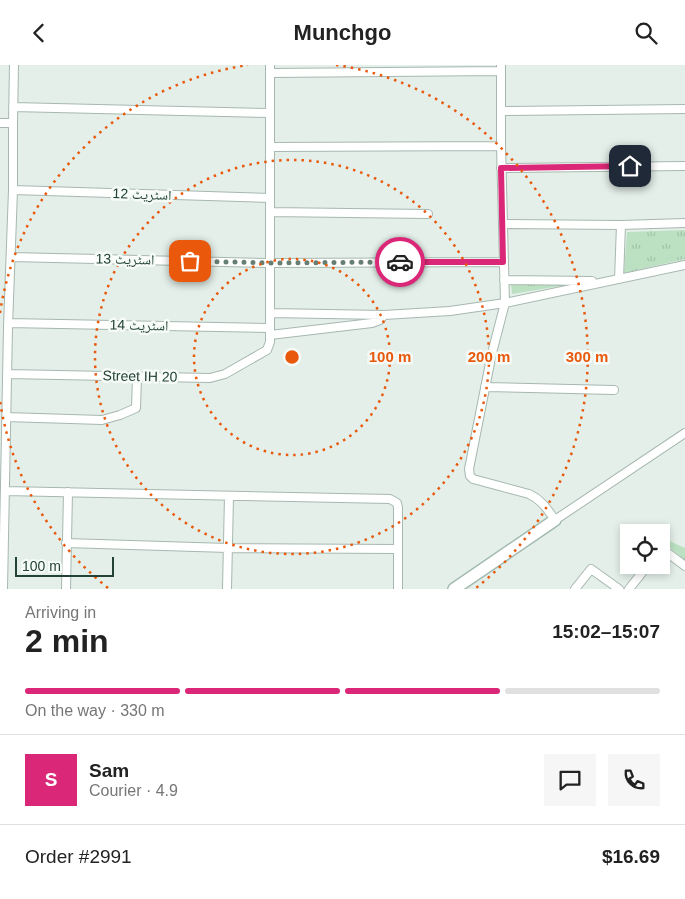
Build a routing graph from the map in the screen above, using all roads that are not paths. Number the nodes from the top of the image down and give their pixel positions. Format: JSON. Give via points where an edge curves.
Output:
{"nodes":[{"id":1,"x":14,"y":65,"type":"edge"},
{"id":2,"x":501,"y":68,"type":"edge"},
{"id":3,"x":270,"y":69,"type":"edge"},
{"id":4,"x":13,"y":107,"type":"junction"},
{"id":5,"x":685,"y":109,"type":"edge"},
{"id":6,"x":501,"y":111,"type":"junction"},
{"id":7,"x":270,"y":113,"type":"junction"},
{"id":8,"x":0,"y":123,"type":"edge"},
{"id":9,"x":13,"y":123,"type":"junction"},
{"id":10,"x":500,"y":146,"type":"junction"},
{"id":11,"x":270,"y":147,"type":"junction"},
{"id":12,"x":685,"y":166,"type":"edge"},
{"id":13,"x":501,"y":168,"type":"junction"},
{"id":14,"x":13,"y":190,"type":"junction"},
{"id":15,"x":270,"y":198,"type":"junction"},
{"id":16,"x":270,"y":212,"type":"junction"},
{"id":17,"x":428,"y":214,"type":"dead end"},
{"id":18,"x":685,"y":223,"type":"edge"},
{"id":19,"x":503,"y":224,"type":"junction"},
{"id":20,"x":621,"y":225,"type":"junction"},
{"id":21,"x":11,"y":257,"type":"junction"},
{"id":22,"x":503,"y":262,"type":"junction"},
{"id":23,"x":270,"y":263,"type":"junction"},
{"id":24,"x":685,"y":265,"type":"edge"},
{"id":25,"x":619,"y":279,"type":"junction"},
{"id":26,"x":504,"y":280,"type":"junction"},
{"id":27,"x":604,"y":281,"type":"junction"},
{"id":28,"x":505,"y":303,"type":"junction"},
{"id":29,"x":270,"y":313,"type":"junction"},
{"id":30,"x":384,"y":315,"type":"junction"},
{"id":31,"x":5,"y":326,"type":"edge"},
{"id":32,"x":270,"y":332,"type":"junction"},
{"id":33,"x":5,"y":376,"type":"edge"},
{"id":34,"x":137,"y":376,"type":"junction"},
{"id":35,"x":485,"y":387,"type":"junction"},
{"id":36,"x":614,"y":390,"type":"dead end"},
{"id":37,"x":6,"y":417,"type":"junction"},
{"id":38,"x":685,"y":433,"type":"edge"},
{"id":39,"x":3,"y":443,"type":"edge"},
{"id":40,"x":5,"y":491,"type":"junction"},
{"id":41,"x":68,"y":492,"type":"junction"},
{"id":42,"x":229,"y":497,"type":"junction"},
{"id":43,"x":555,"y":520,"type":"junction"},
{"id":44,"x":66,"y":543,"type":"junction"},
{"id":45,"x":2,"y":544,"type":"edge"},
{"id":46,"x":228,"y":548,"type":"junction"},
{"id":47,"x":398,"y":549,"type":"junction"},
{"id":48,"x":670,"y":555,"type":"edge"},
{"id":49,"x":685,"y":566,"type":"edge"},
{"id":50,"x":641,"y":574,"type":"edge"},
{"id":51,"x":3,"y":589,"type":"edge"},
{"id":52,"x":66,"y":589,"type":"edge"},
{"id":53,"x":227,"y":589,"type":"edge"},
{"id":54,"x":398,"y":589,"type":"edge"},
{"id":55,"x":454,"y":589,"type":"edge"},
{"id":56,"x":575,"y":589,"type":"edge"},
{"id":57,"x":619,"y":589,"type":"edge"},
{"id":58,"x":629,"y":589,"type":"edge"}],
"edges":[{"from":1,"to":4,"type":"street"},
{"from":2,"to":3,"type":"street"},
{"from":2,"to":6,"type":"street"},
{"from":3,"to":7,"type":"street"},
{"from":4,"to":7,"type":"street"},
{"from":4,"to":9,"type":"street"},
{"from":5,"to":6,"type":"street"},
{"from":6,"to":10,"type":"street"},
{"from":7,"to":11,"type":"street"},
{"from":8,"to":9,"type":"street"},
{"from":9,"to":14,"type":"street"},
{"from":10,"to":11,"type":"street"},
{"from":10,"to":13,"type":"street"},
{"from":11,"to":15,"type":"street"},
{"from":12,"to":13,"type":"street"},
{"from":13,"to":19,"type":"street"},
{"from":14,"to":15,"type":"street","name":"اسٹریٹ 12"},
{"from":14,"to":21,"type":"street"},
{"from":15,"to":16,"type":"street"},
{"from":16,"to":17,"type":"street"},
{"from":16,"to":23,"type":"street"},
{"from":18,"to":20,"type":"street"},
{"from":19,"to":20,"type":"street"},
{"from":19,"to":22,"type":"street"},
{"from":20,"to":25,"type":"street"},
{"from":21,"to":23,"type":"street","name":"اسٹریٹ 13"},
{"from":21,"to":31,"type":"street"},
{"from":22,"to":23,"type":"street","name":"اسٹریٹ 13"},
{"from":22,"to":26,"type":"street"},
{"from":23,"to":29,"type":"street"},
{"from":24,"to":25,"type":"street"},
{"from":25,"to":27,"type":"street"},
{"from":26,"to":27,"type":"street"},
{"from":26,"to":28,"type":"street"},
{"from":27,"to":28,"type":"street"},
{"from":28,"to":30,"type":"street","via":[[450,311]]},
{"from":28,"to":35,"type":"street"},
{"from":29,"to":30,"type":"street"},
{"from":29,"to":32,"type":"street"},
{"from":30,"to":32,"type":"street","name":"اسٹریٹ 14","via":[[372,323]]},
{"from":31,"to":32,"type":"street","name":"اسٹریٹ 14"},
{"from":31,"to":33,"type":"street"},
{"from":32,"to":34,"type":"street","name":"Street IH 20","via":[[267,350],[217,377]]},
{"from":33,"to":34,"type":"street","name":"Street IH 20"},
{"from":33,"to":37,"type":"street"},
{"from":34,"to":37,"type":"street","via":[[136,408],[120,415],[102,420]]},
{"from":35,"to":36,"type":"street"},
{"from":35,"to":43,"type":"street","via":[[470,476],[537,498]]},
{"from":37,"to":39,"type":"street"},
{"from":38,"to":43,"type":"street"},
{"from":39,"to":40,"type":"street"},
{"from":40,"to":41,"type":"street"},
{"from":40,"to":45,"type":"street"},
{"from":41,"to":42,"type":"street"},
{"from":41,"to":44,"type":"street"},
{"from":42,"to":46,"type":"street"},
{"from":42,"to":47,"type":"street","via":[[390,499],[398,508]]},
{"from":43,"to":55,"type":"street"},
{"from":44,"to":46,"type":"street"},
{"from":44,"to":52,"type":"street"},
{"from":45,"to":51,"type":"street"},
{"from":46,"to":47,"type":"street"},
{"from":46,"to":53,"type":"street"},
{"from":47,"to":54,"type":"street"},
{"from":48,"to":49,"type":"street"},
{"from":50,"to":58,"type":"street"},
{"from":56,"to":57,"type":"street","via":[[591,569]]}]}
